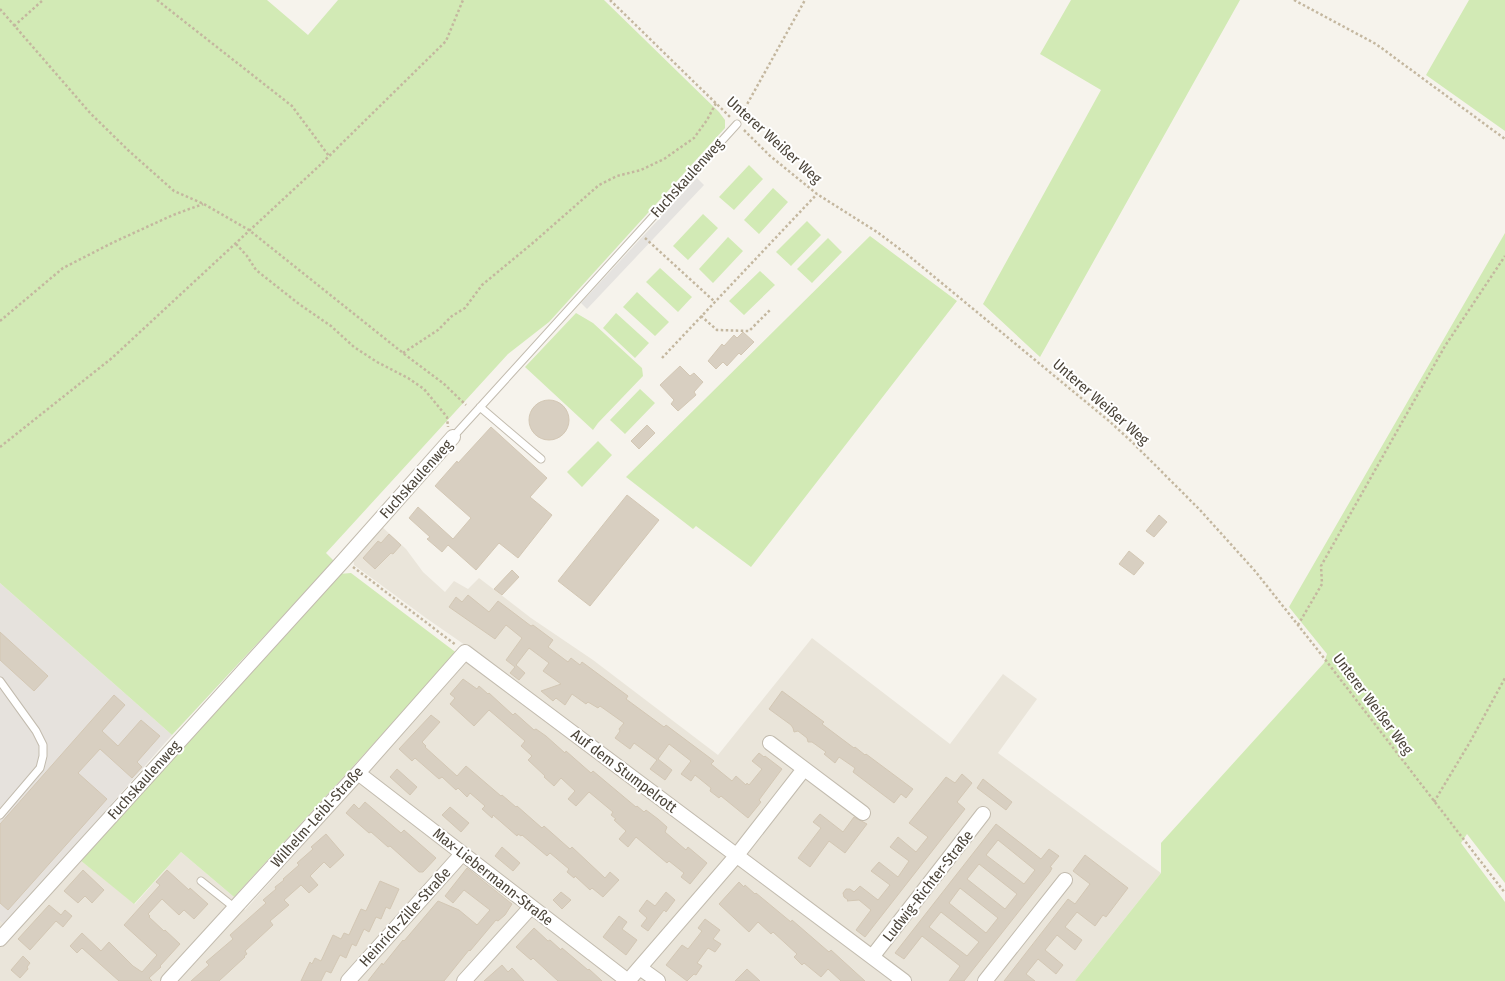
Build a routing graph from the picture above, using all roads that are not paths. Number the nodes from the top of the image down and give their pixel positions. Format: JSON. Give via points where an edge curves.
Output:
{"nodes":[{"id":1,"x":737,"y":124,"type":"road end"},
{"id":2,"x":480,"y":407,"type":"junction"},
{"id":3,"x":453,"y":437,"type":"joint"},
{"id":4,"x":541,"y":459,"type":"dead end"},
{"id":5,"x":465,"y":652,"type":"joint"},
{"id":6,"x":0,"y":681,"type":"edge"},
{"id":7,"x":770,"y":744,"type":"dead end"},
{"id":8,"x":804,"y":769,"type":"junction"},
{"id":9,"x":358,"y":773,"type":"junction"},
{"id":10,"x":863,"y":813,"type":"dead end"},
{"id":11,"x":983,"y":814,"type":"dead end"},
{"id":12,"x":0,"y":815,"type":"edge"},
{"id":13,"x":462,"y":854,"type":"junction"},
{"id":14,"x":738,"y":855,"type":"junction"},
{"id":15,"x":1065,"y":880,"type":"dead end"},
{"id":16,"x":202,"y":881,"type":"dead end"},
{"id":17,"x":531,"y":907,"type":"junction"},
{"id":18,"x":235,"y":908,"type":"junction"},
{"id":19,"x":0,"y":939,"type":"edge"},
{"id":20,"x":872,"y":957,"type":"junction"},
{"id":21,"x":640,"y":968,"type":"junction"},
{"id":22,"x":168,"y":981,"type":"edge"},
{"id":23,"x":348,"y":981,"type":"edge"},
{"id":24,"x":464,"y":981,"type":"edge"},
{"id":25,"x":628,"y":981,"type":"edge"},
{"id":26,"x":658,"y":981,"type":"edge"},
{"id":27,"x":904,"y":981,"type":"edge"},
{"id":28,"x":985,"y":981,"type":"edge"}],
"edges":[{"from":1,"to":2,"type":"lane","name":"Fuchskaulenweg"},
{"from":2,"to":3,"type":"lane","name":"Fuchskaulenweg"},
{"from":2,"to":4,"type":"lane"},
{"from":3,"to":19,"type":"street","name":"Fuchskaulenweg"},
{"from":5,"to":9,"type":"street","name":"Wilhelm-Leibl-Straße"},
{"from":5,"to":14,"type":"street","name":"Auf dem Stumpelrott"},
{"from":6,"to":12,"type":"lane","via":[[43,745],[40,768]]},
{"from":7,"to":8,"type":"street"},
{"from":8,"to":10,"type":"street"},
{"from":8,"to":14,"type":"street"},
{"from":9,"to":13,"type":"street","name":"Max-Liebermann-Straße"},
{"from":9,"to":18,"type":"street","name":"Wilhelm-Leibl-Straße"},
{"from":11,"to":20,"type":"street","name":"Ludwig-Richter-Straße"},
{"from":13,"to":17,"type":"street","name":"Max-Liebermann-Straße"},
{"from":13,"to":23,"type":"street","name":"Heinrich-Zille-Straße"},
{"from":14,"to":20,"type":"street","name":"Auf dem Stumpelrott"},
{"from":14,"to":21,"type":"street"},
{"from":15,"to":28,"type":"street"},
{"from":16,"to":18,"type":"lane"},
{"from":17,"to":24,"type":"street"},
{"from":17,"to":25,"type":"street","name":"Max-Liebermann-Straße"},
{"from":18,"to":22,"type":"street","name":"Wilhelm-Leibl-Straße"},
{"from":20,"to":27,"type":"street","name":"Auf dem Stumpelrott"},
{"from":21,"to":25,"type":"street"},
{"from":21,"to":26,"type":"street"}]}
